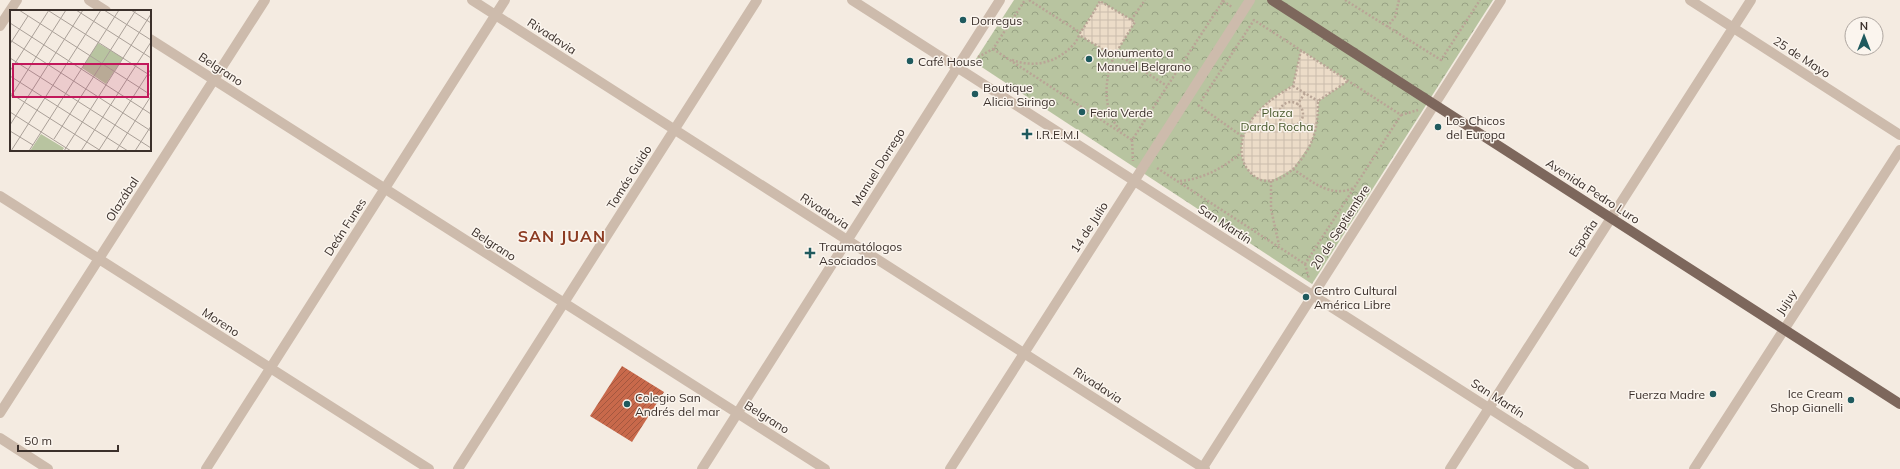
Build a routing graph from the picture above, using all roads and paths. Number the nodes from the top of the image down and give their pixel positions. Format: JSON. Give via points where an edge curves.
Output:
{"nodes":[{"id":1,"x":17,"y":0,"type":"edge"},
{"id":2,"x":89,"y":0,"type":"edge"},
{"id":3,"x":265,"y":0,"type":"edge"},
{"id":4,"x":472,"y":0,"type":"edge"},
{"id":5,"x":505,"y":0,"type":"edge"},
{"id":6,"x":757,"y":0,"type":"edge"},
{"id":7,"x":852,"y":0,"type":"edge"},
{"id":8,"x":1000,"y":0,"type":"edge"},
{"id":9,"x":1025,"y":0,"type":"edge"},
{"id":10,"x":1029,"y":0,"type":"edge"},
{"id":11,"x":1106,"y":0,"type":"edge"},
{"id":12,"x":1145,"y":0,"type":"edge"},
{"id":13,"x":1221,"y":0,"type":"edge"},
{"id":14,"x":1250,"y":0,"type":"edge"},
{"id":15,"x":1272,"y":0,"type":"edge"},
{"id":16,"x":1345,"y":0,"type":"edge"},
{"id":17,"x":1399,"y":0,"type":"edge"},
{"id":18,"x":1479,"y":0,"type":"edge"},
{"id":19,"x":1501,"y":0,"type":"edge"},
{"id":20,"x":1690,"y":0,"type":"edge"},
{"id":21,"x":1751,"y":0,"type":"edge"},
{"id":22,"x":1100,"y":1,"type":"edge"},
{"id":23,"x":1104,"y":3,"type":"junction"},
{"id":24,"x":10,"y":10,"type":"edge"},
{"id":25,"x":104,"y":10,"type":"edge"},
{"id":26,"x":10,"y":11,"type":"edge"},
{"id":27,"x":495,"y":15,"type":"junction"},
{"id":28,"x":1132,"y":20,"type":"junction"},
{"id":29,"x":0,"y":26,"type":"edge"},
{"id":30,"x":1387,"y":27,"type":"junction"},
{"id":31,"x":1734,"y":28,"type":"junction"},
{"id":32,"x":1080,"y":34,"type":"junction"},
{"id":33,"x":151,"y":40,"type":"edge"},
{"id":34,"x":1301,"y":50,"type":"junction"},
{"id":35,"x":1116,"y":53,"type":"junction"},
{"id":36,"x":1114,"y":56,"type":"junction"},
{"id":37,"x":1007,"y":59,"type":"junction"},
{"id":38,"x":957,"y":67,"type":"junction"},
{"id":39,"x":214,"y":80,"type":"junction"},
{"id":40,"x":1348,"y":81,"type":"junction"},
{"id":41,"x":1167,"y":86,"type":"junction"},
{"id":42,"x":1293,"y":86,"type":"junction"},
{"id":43,"x":1306,"y":93,"type":"junction"},
{"id":44,"x":1318,"y":101,"type":"junction"},
{"id":45,"x":1434,"y":104,"type":"junction"},
{"id":46,"x":1198,"y":105,"type":"junction"},
{"id":47,"x":1297,"y":105,"type":"junction"},
{"id":48,"x":1194,"y":111,"type":"dead end"},
{"id":49,"x":674,"y":130,"type":"junction"},
{"id":50,"x":1125,"y":135,"type":"junction"},
{"id":51,"x":1900,"y":135,"type":"edge"},
{"id":52,"x":1243,"y":137,"type":"junction"},
{"id":53,"x":1900,"y":150,"type":"edge"},
{"id":54,"x":1241,"y":153,"type":"junction"},
{"id":55,"x":1161,"y":162,"type":"dead end"},
{"id":56,"x":1293,"y":169,"type":"junction"},
{"id":57,"x":1135,"y":181,"type":"junction"},
{"id":58,"x":1180,"y":181,"type":"dead end"},
{"id":59,"x":1271,"y":182,"type":"junction"},
{"id":60,"x":1354,"y":188,"type":"junction"},
{"id":61,"x":385,"y":189,"type":"junction"},
{"id":62,"x":0,"y":196,"type":"edge"},
{"id":63,"x":1611,"y":218,"type":"junction"},
{"id":64,"x":847,"y":240,"type":"junction"},
{"id":65,"x":1279,"y":245,"type":"dead end"},
{"id":66,"x":98,"y":259,"type":"junction"},
{"id":67,"x":1312,"y":295,"type":"junction"},
{"id":68,"x":564,"y":303,"type":"junction"},
{"id":69,"x":1784,"y":329,"type":"junction"},
{"id":70,"x":1024,"y":354,"type":"junction"},
{"id":71,"x":270,"y":369,"type":"junction"},
{"id":72,"x":1900,"y":404,"type":"edge"},
{"id":73,"x":1489,"y":408,"type":"junction"},
{"id":74,"x":0,"y":413,"type":"edge"},
{"id":75,"x":737,"y":413,"type":"junction"},
{"id":76,"x":0,"y":438,"type":"edge"},
{"id":77,"x":48,"y":469,"type":"edge"},
{"id":78,"x":206,"y":469,"type":"edge"},
{"id":79,"x":429,"y":469,"type":"edge"},
{"id":80,"x":458,"y":469,"type":"edge"},
{"id":81,"x":702,"y":469,"type":"edge"},
{"id":82,"x":825,"y":469,"type":"edge"},
{"id":83,"x":950,"y":469,"type":"edge"},
{"id":84,"x":1203,"y":469,"type":"edge"},
{"id":85,"x":1450,"y":469,"type":"edge"},
{"id":86,"x":1584,"y":469,"type":"edge"},
{"id":87,"x":1694,"y":469,"type":"edge"}],
"edges":[{"from":1,"to":24,"type":"street"},
{"from":2,"to":25,"type":"street"},
{"from":3,"to":39,"type":"street","name":"Olazábal"},
{"from":4,"to":27,"type":"street","name":"Rivadavia"},
{"from":5,"to":27,"type":"street","name":"Deán Funes"},
{"from":6,"to":49,"type":"street","name":"Tomás Guido"},
{"from":7,"to":38,"type":"street","name":"San Martín"},
{"from":8,"to":38,"type":"street","name":"Manuel Dorrego"},
{"from":9,"to":37,"type":"path","via":[[993,49]]},
{"from":10,"to":32,"type":"path"},
{"from":11,"to":23,"type":"path"},
{"from":12,"to":28,"type":"path"},
{"from":13,"to":41,"type":"path","via":[[1223,1]]},
{"from":14,"to":57,"type":"street","name":"14 de Julio"},
{"from":15,"to":45,"type":"main road","name":"Avenida Pedro Luro"},
{"from":16,"to":30,"type":"path"},
{"from":17,"to":30,"type":"path","via":[[1395,18]]},
{"from":18,"to":30,"type":"path","via":[[1441,60]]},
{"from":19,"to":45,"type":"street","name":"20 de Septiembre"},
{"from":20,"to":31,"type":"street","name":"25 de Mayo"},
{"from":21,"to":31,"type":"street","name":"España"},
{"from":22,"to":23,"type":"path"},
{"from":22,"to":32,"type":"path"},
{"from":23,"to":28,"type":"path"},
{"from":26,"to":29,"type":"street"},
{"from":27,"to":49,"type":"street","name":"Rivadavia"},
{"from":27,"to":61,"type":"street","name":"Deán Funes"},
{"from":28,"to":35,"type":"path","via":[[1135,22]]},
{"from":31,"to":51,"type":"street","name":"25 de Mayo"},
{"from":31,"to":63,"type":"street","name":"España"},
{"from":32,"to":36,"type":"path"},
{"from":32,"to":37,"type":"path","via":[[1075,44],[1043,64],[1025,65]]},
{"from":33,"to":39,"type":"street","name":"Belgrano"},
{"from":34,"to":40,"type":"path"},
{"from":34,"to":42,"type":"path"},
{"from":34,"to":46,"type":"path","via":[[1254,20]]},
{"from":35,"to":36,"type":"path"},
{"from":35,"to":41,"type":"path"},
{"from":36,"to":50,"type":"path","via":[[1106,90],[1111,117]]},
{"from":37,"to":50,"type":"path"},
{"from":38,"to":57,"type":"street","name":"San Martín"},
{"from":38,"to":64,"type":"street","name":"Manuel Dorrego"},
{"from":39,"to":61,"type":"street","name":"Belgrano"},
{"from":39,"to":66,"type":"street","name":"Olazábal"},
{"from":40,"to":44,"type":"path"},
{"from":40,"to":60,"type":"path","via":[[1401,115]]},
{"from":41,"to":50,"type":"path","via":[[1132,140]]},
{"from":42,"to":43,"type":"path"},
{"from":42,"to":52,"type":"path","via":[[1271,99],[1260,110],[1251,120]]},
{"from":43,"to":44,"type":"path"},
{"from":43,"to":47,"type":"path"},
{"from":44,"to":56,"type":"path","via":[[1312,143]]},
{"from":45,"to":63,"type":"main road","name":"Avenida Pedro Luro"},
{"from":45,"to":67,"type":"street","name":"20 de Septiembre"},
{"from":46,"to":48,"type":"path"},
{"from":46,"to":52,"type":"path"},
{"from":47,"to":47,"type":"path","via":[[1290,103],[1283,106],[1279,116],[1283,123],[1294,126],[1300,122],[1303,115]]},
{"from":49,"to":64,"type":"street","name":"Rivadavia"},
{"from":49,"to":68,"type":"street","name":"Tomás Guido"},
{"from":52,"to":54,"type":"path"},
{"from":53,"to":69,"type":"street","name":"Jujuy"},
{"from":54,"to":58,"type":"path","via":[[1209,174]]},
{"from":54,"to":59,"type":"path","via":[[1244,164],[1251,174],[1260,180]]},
{"from":55,"to":60,"type":"path","via":[[1157,168],[1305,264]]},
{"from":56,"to":59,"type":"path"},
{"from":56,"to":60,"type":"path","via":[[1313,183],[1335,192]]},
{"from":57,"to":67,"type":"street","name":"San Martín"},
{"from":57,"to":70,"type":"street","name":"14 de Julio"},
{"from":59,"to":65,"type":"path","via":[[1271,208]]},
{"from":61,"to":68,"type":"street","name":"Belgrano"},
{"from":61,"to":71,"type":"street","name":"Deán Funes"},
{"from":62,"to":66,"type":"street","name":"Moreno"},
{"from":63,"to":69,"type":"main road","name":"Avenida Pedro Luro"},
{"from":63,"to":73,"type":"street","name":"España"},
{"from":64,"to":70,"type":"street","name":"Rivadavia"},
{"from":64,"to":75,"type":"street","name":"Manuel Dorrego"},
{"from":66,"to":71,"type":"street","name":"Moreno"},
{"from":66,"to":74,"type":"street","name":"Olazábal"},
{"from":67,"to":73,"type":"street","name":"San Martín"},
{"from":67,"to":84,"type":"street","name":"20 de Septiembre"},
{"from":68,"to":75,"type":"street","name":"Belgrano"},
{"from":68,"to":80,"type":"street","name":"Tomás Guido"},
{"from":69,"to":72,"type":"main road","name":"Avenida Pedro Luro"},
{"from":69,"to":87,"type":"street","name":"Jujuy"},
{"from":70,"to":83,"type":"street","name":"14 de Julio"},
{"from":70,"to":84,"type":"street","name":"Rivadavia"},
{"from":71,"to":78,"type":"street","name":"Deán Funes"},
{"from":71,"to":79,"type":"street","name":"Moreno"},
{"from":73,"to":85,"type":"street","name":"España"},
{"from":73,"to":86,"type":"street","name":"San Martín"},
{"from":75,"to":81,"type":"street","name":"Manuel Dorrego"},
{"from":75,"to":82,"type":"street","name":"Belgrano"},
{"from":76,"to":77,"type":"street"}]}
